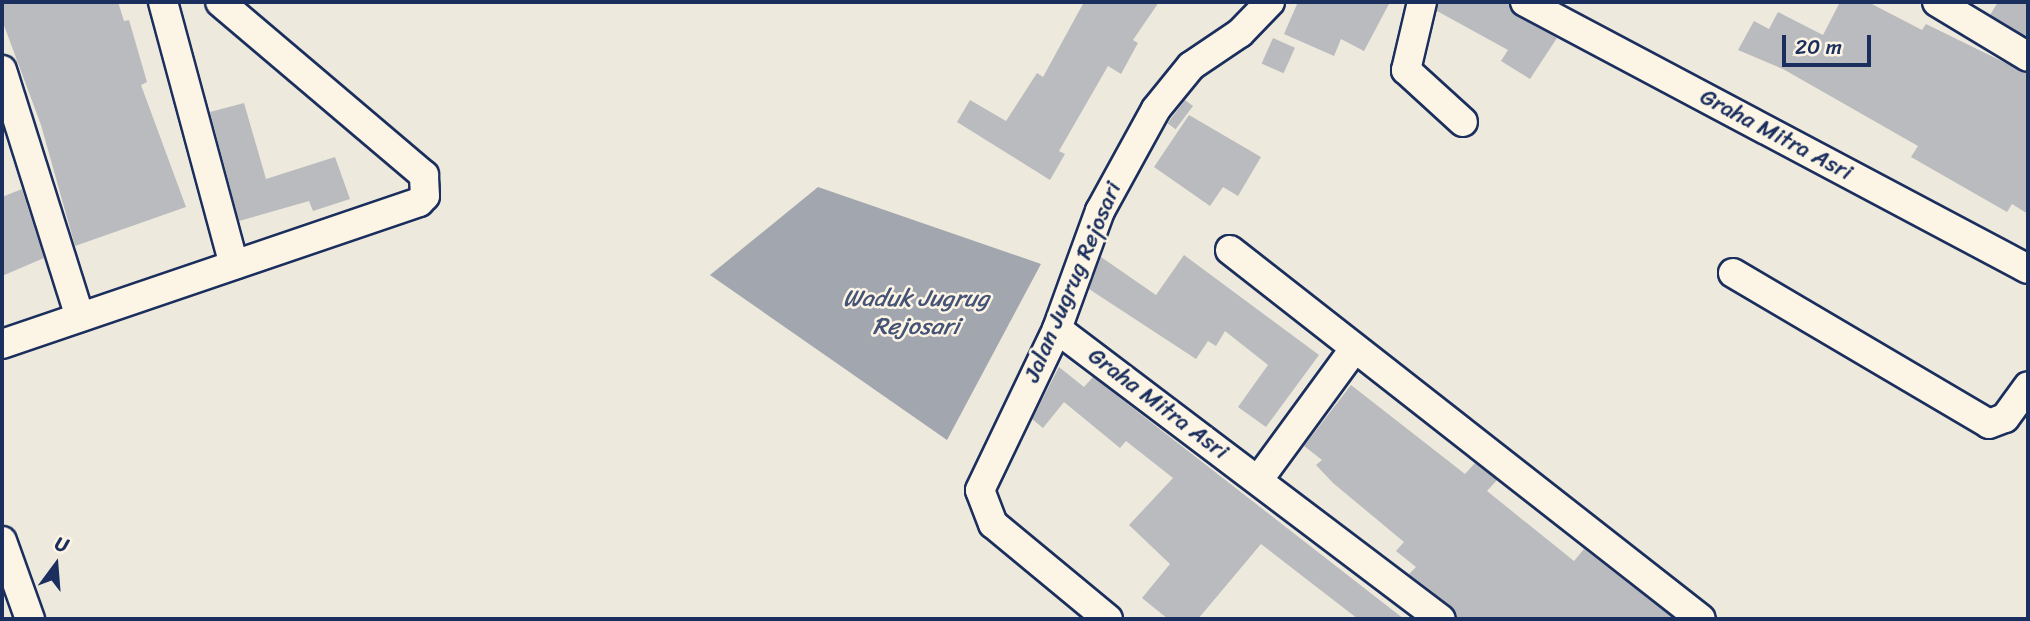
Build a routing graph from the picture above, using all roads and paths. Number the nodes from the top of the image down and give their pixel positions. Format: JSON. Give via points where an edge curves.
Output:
{"nodes":[{"id":1,"x":163,"y":2,"type":"edge"},
{"id":2,"x":220,"y":2,"type":"edge"},
{"id":3,"x":1270,"y":2,"type":"edge"},
{"id":4,"x":1422,"y":2,"type":"edge"},
{"id":5,"x":1525,"y":2,"type":"edge"},
{"id":6,"x":1937,"y":2,"type":"edge"},
{"id":7,"x":2028,"y":57,"type":"edge"},
{"id":8,"x":2,"y":70,"type":"edge"},
{"id":9,"x":1463,"y":122,"type":"dead end"},
{"id":10,"x":1230,"y":250,"type":"dead end"},
{"id":11,"x":234,"y":265,"type":"junction"},
{"id":12,"x":2028,"y":269,"type":"edge"},
{"id":13,"x":1732,"y":273,"type":"dead end"},
{"id":14,"x":80,"y":317,"type":"junction"},
{"id":15,"x":1056,"y":329,"type":"junction"},
{"id":16,"x":2,"y":344,"type":"edge"},
{"id":17,"x":1355,"y":348,"type":"junction"},
{"id":18,"x":2028,"y":386,"type":"edge"},
{"id":19,"x":1259,"y":479,"type":"junction"},
{"id":20,"x":2,"y":541,"type":"edge"},
{"id":21,"x":30,"y":619,"type":"edge"},
{"id":22,"x":1108,"y":619,"type":"edge"},
{"id":23,"x":1441,"y":619,"type":"edge"},
{"id":24,"x":1701,"y":619,"type":"edge"}],
"edges":[{"from":1,"to":11,"type":"street"},
{"from":2,"to":11,"type":"street","via":[[424,175],[428,188],[419,202]]},
{"from":3,"to":15,"type":"street","name":"Jalan Jugrug Rejosari","via":[[1240,33],[1191,66],[1156,109],[1100,211]]},
{"from":4,"to":9,"type":"street","via":[[1405,70]]},
{"from":5,"to":12,"type":"street","name":"Graha Mitra Asri"},
{"from":6,"to":7,"type":"street"},
{"from":8,"to":14,"type":"street"},
{"from":10,"to":17,"type":"street"},
{"from":11,"to":14,"type":"street"},
{"from":13,"to":18,"type":"street","via":[[1989,424],[2005,418]]},
{"from":14,"to":16,"type":"street"},
{"from":15,"to":19,"type":"street","name":"Graha Mitra Asri"},
{"from":15,"to":22,"type":"street","name":"Jalan Jugrug Rejosari","via":[[979,490],[993,524]]},
{"from":17,"to":19,"type":"street"},
{"from":17,"to":24,"type":"street"},
{"from":19,"to":23,"type":"street","name":"Graha Mitra Asri"},
{"from":20,"to":21,"type":"street"}]}
